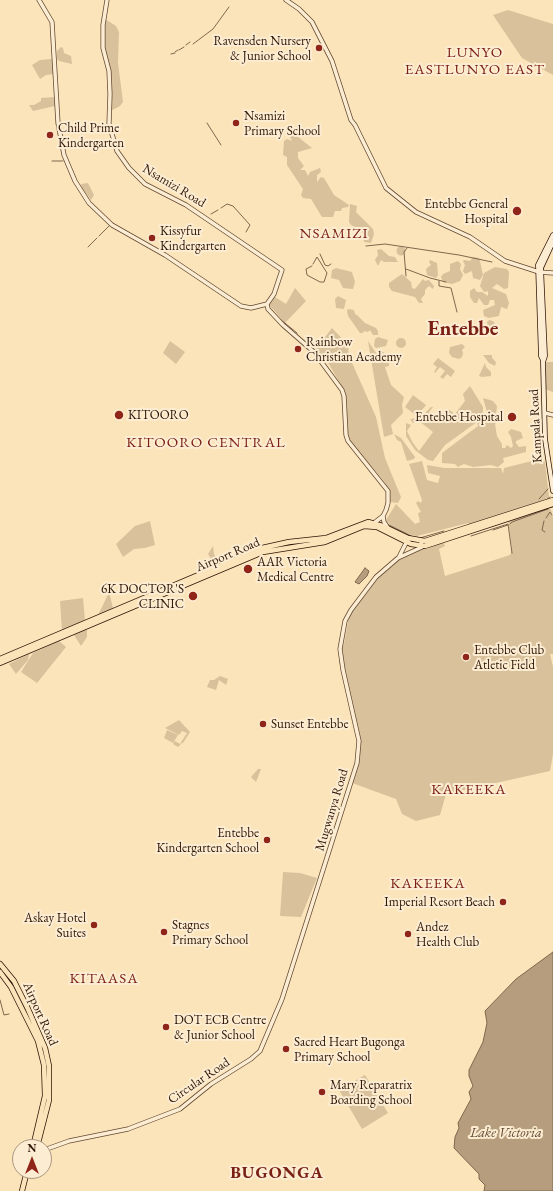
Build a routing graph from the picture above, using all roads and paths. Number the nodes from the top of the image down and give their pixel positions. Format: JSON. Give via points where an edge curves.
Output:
{"nodes":[{"id":1,"x":39,"y":0,"type":"edge"},
{"id":2,"x":107,"y":0,"type":"edge"},
{"id":3,"x":286,"y":0,"type":"edge"},
{"id":4,"x":553,"y":236,"type":"edge"},
{"id":5,"x":553,"y":242,"type":"edge"},
{"id":6,"x":540,"y":272,"type":"junction"},
{"id":7,"x":553,"y":273,"type":"edge"},
{"id":8,"x":267,"y":304,"type":"junction"},
{"id":9,"x":545,"y":413,"type":"junction"},
{"id":10,"x":553,"y":415,"type":"edge"},
{"id":11,"x":553,"y":491,"type":"edge"},
{"id":12,"x":553,"y":500,"type":"edge"},
{"id":13,"x":553,"y":504,"type":"edge"},
{"id":14,"x":383,"y":516,"type":"junction"},
{"id":15,"x":374,"y":523,"type":"junction"},
{"id":16,"x":363,"y":524,"type":"junction"},
{"id":17,"x":388,"y":528,"type":"junction"},
{"id":18,"x":407,"y":540,"type":"junction"},
{"id":19,"x":423,"y":544,"type":"junction"},
{"id":20,"x":398,"y":558,"type":"junction"},
{"id":21,"x":72,"y":631,"type":"junction"},
{"id":22,"x":0,"y":659,"type":"edge"},
{"id":23,"x":0,"y":664,"type":"edge"},
{"id":24,"x":0,"y":964,"type":"edge"},
{"id":25,"x":0,"y":972,"type":"edge"},
{"id":26,"x":289,"y":973,"type":"joint"},
{"id":27,"x":35,"y":1139,"type":"edge"},
{"id":28,"x":39,"y":1139,"type":"edge"},
{"id":29,"x":52,"y":1147,"type":"edge"},
{"id":30,"x":27,"y":1179,"type":"edge"},
{"id":31,"x":23,"y":1191,"type":"edge"}],
"edges":[{"from":1,"to":8,"type":"street","via":[[52,22],[58,122],[64,155],[75,181],[89,203],[112,225],[166,255],[241,306],[251,308]]},
{"from":2,"to":8,"type":"street","name":"Nsamizi Road","via":[[103,48],[109,71],[109,124],[117,150],[129,168],[145,184],[186,205],[282,270],[274,294]]},
{"from":3,"to":6,"type":"street","via":[[312,22],[332,61],[351,120],[356,125],[386,188],[423,217],[470,237],[505,261]]},
{"from":4,"to":6,"type":"main road","name":"Kampala Road","via":[[539,262]]},
{"from":5,"to":6,"type":"main road","name":"Kampala Road"},
{"from":6,"to":7,"type":"street"},
{"from":6,"to":9,"type":"main road","name":"Kampala Road"},
{"from":8,"to":14,"type":"street","via":[[268,309],[314,352],[342,390],[348,441],[385,486],[389,497],[388,507]]},
{"from":9,"to":10,"type":"street"},
{"from":9,"to":11,"type":"main road","name":"Kampala Road","via":[[547,455]]},
{"from":12,"to":19,"type":"highway"},
{"from":13,"to":19,"type":"highway"},
{"from":14,"to":15,"type":"street"},
{"from":14,"to":17,"type":"street"},
{"from":15,"to":16,"type":"highway","name":"Airport Road"},
{"from":15,"to":17,"type":"highway","name":"Airport Road"},
{"from":16,"to":18,"type":"highway","name":"Airport Road"},
{"from":16,"to":21,"type":"highway","name":"Airport Road","via":[[325,542],[273,549],[249,557]]},
{"from":17,"to":18,"type":"highway","name":"Airport Road"},
{"from":18,"to":19,"type":"highway","name":"Airport Road"},
{"from":18,"to":20,"type":"street"},
{"from":19,"to":20,"type":"street"},
{"from":20,"to":26,"type":"street","name":"Mugwanya Road","via":[[376,577],[345,621],[340,649],[359,741],[358,758],[351,788]]},
{"from":21,"to":22,"type":"highway","name":"Airport Road"},
{"from":21,"to":23,"type":"highway","name":"Airport Road"},
{"from":24,"to":28,"type":"highway","name":"Airport Road","via":[[14,982],[45,1048],[49,1066],[49,1100]]},
{"from":25,"to":27,"type":"highway","name":"Airport Road","via":[[11,987],[38,1041],[44,1065],[45,1096]]},
{"from":26,"to":29,"type":"street","name":"Circular Road","via":[[269,1032],[260,1051],[251,1059],[211,1084],[180,1109],[128,1129],[69,1141]]},
{"from":30,"to":31,"type":"highway"}]}
